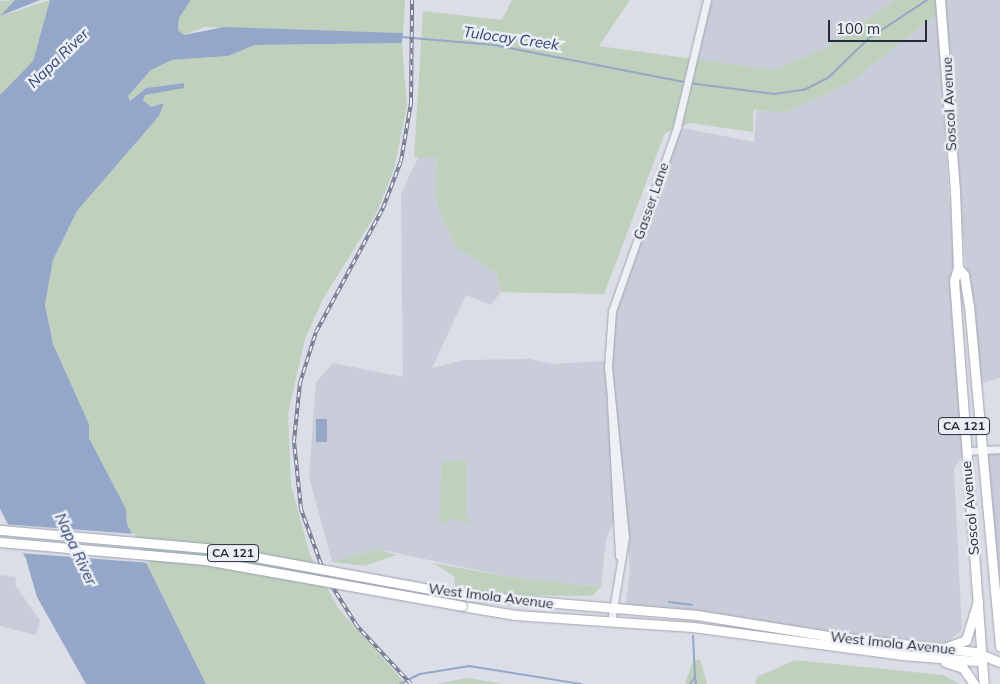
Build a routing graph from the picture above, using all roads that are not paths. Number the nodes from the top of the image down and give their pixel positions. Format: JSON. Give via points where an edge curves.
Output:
{"nodes":[{"id":1,"x":707,"y":0,"type":"edge"},
{"id":2,"x":940,"y":0,"type":"edge"},
{"id":3,"x":958,"y":268,"type":"junction"},
{"id":4,"x":1000,"y":449,"type":"edge"},
{"id":5,"x":980,"y":450,"type":"junction"},
{"id":6,"x":966,"y":451,"type":"junction"},
{"id":7,"x":0,"y":530,"type":"edge"},
{"id":8,"x":0,"y":542,"type":"edge"},
{"id":9,"x":978,"y":601,"type":"junction"},
{"id":10,"x":612,"y":609,"type":"junction"},
{"id":11,"x":611,"y":622,"type":"junction"},
{"id":12,"x":783,"y":630,"type":"junction"},
{"id":13,"x":782,"y":640,"type":"junction"},
{"id":14,"x":1000,"y":647,"type":"edge"},
{"id":15,"x":932,"y":648,"type":"junction"},
{"id":16,"x":903,"y":655,"type":"junction"},
{"id":17,"x":982,"y":657,"type":"junction"},
{"id":18,"x":1000,"y":662,"type":"edge"},
{"id":19,"x":974,"y":684,"type":"edge"},
{"id":20,"x":984,"y":684,"type":"edge"}],
"edges":[{"from":1,"to":10,"type":"street","name":"Gasser Lane","via":[[684,101],[614,304],[608,354],[624,522]]},
{"from":2,"to":3,"type":"main road","name":"Soscol Avenue","number":"CA 121"},
{"from":3,"to":5,"type":"main road","name":"Soscol Avenue","number":"CA 121","via":[[964,275],[969,305]]},
{"from":3,"to":6,"type":"main road","name":"Soscol Avenue","number":"CA 121","via":[[954,280]]},
{"from":4,"to":5,"type":"street"},
{"from":5,"to":6,"type":"street"},
{"from":5,"to":14,"type":"main road","name":"Soscol Avenue","number":"CA 121"},
{"from":6,"to":9,"type":"main road","name":"Soscol Avenue","number":"CA 121"},
{"from":7,"to":10,"type":"main road","name":"West Imola Avenue","number":"CA 121","bridge":true,"via":[[206,548],[463,595]]},
{"from":8,"to":11,"type":"main road","name":"West Imola Avenue","number":"CA 121","bridge":true,"via":[[205,560],[462,606]]},
{"from":9,"to":15,"type":"main road","number":"CA 121","via":[[965,641]]},
{"from":9,"to":17,"type":"main road","name":"Soscol Avenue"},
{"from":10,"to":11,"type":"street","name":"Gasser Lane"},
{"from":10,"to":12,"type":"main road","name":"West Imola Avenue","number":"CA 121"},
{"from":11,"to":13,"type":"main road","name":"West Imola Avenue","number":"CA 121"},
{"from":12,"to":13,"type":"street"},
{"from":12,"to":15,"type":"main road","name":"West Imola Avenue","number":"CA 121"},
{"from":13,"to":16,"type":"main road","name":"West Imola Avenue","number":"CA 121"},
{"from":15,"to":17,"type":"main road","name":"West Imola Avenue","via":[[975,652]]},
{"from":16,"to":17,"type":"main road","name":"West Imola Avenue","number":"CA 121","via":[[976,661]]},
{"from":16,"to":19,"type":"main road","via":[[960,667]]},
{"from":17,"to":18,"type":"main road","name":"West Imola Avenue","number":"CA 121"},
{"from":17,"to":20,"type":"main road","name":"Soscol Avenue"}]}
